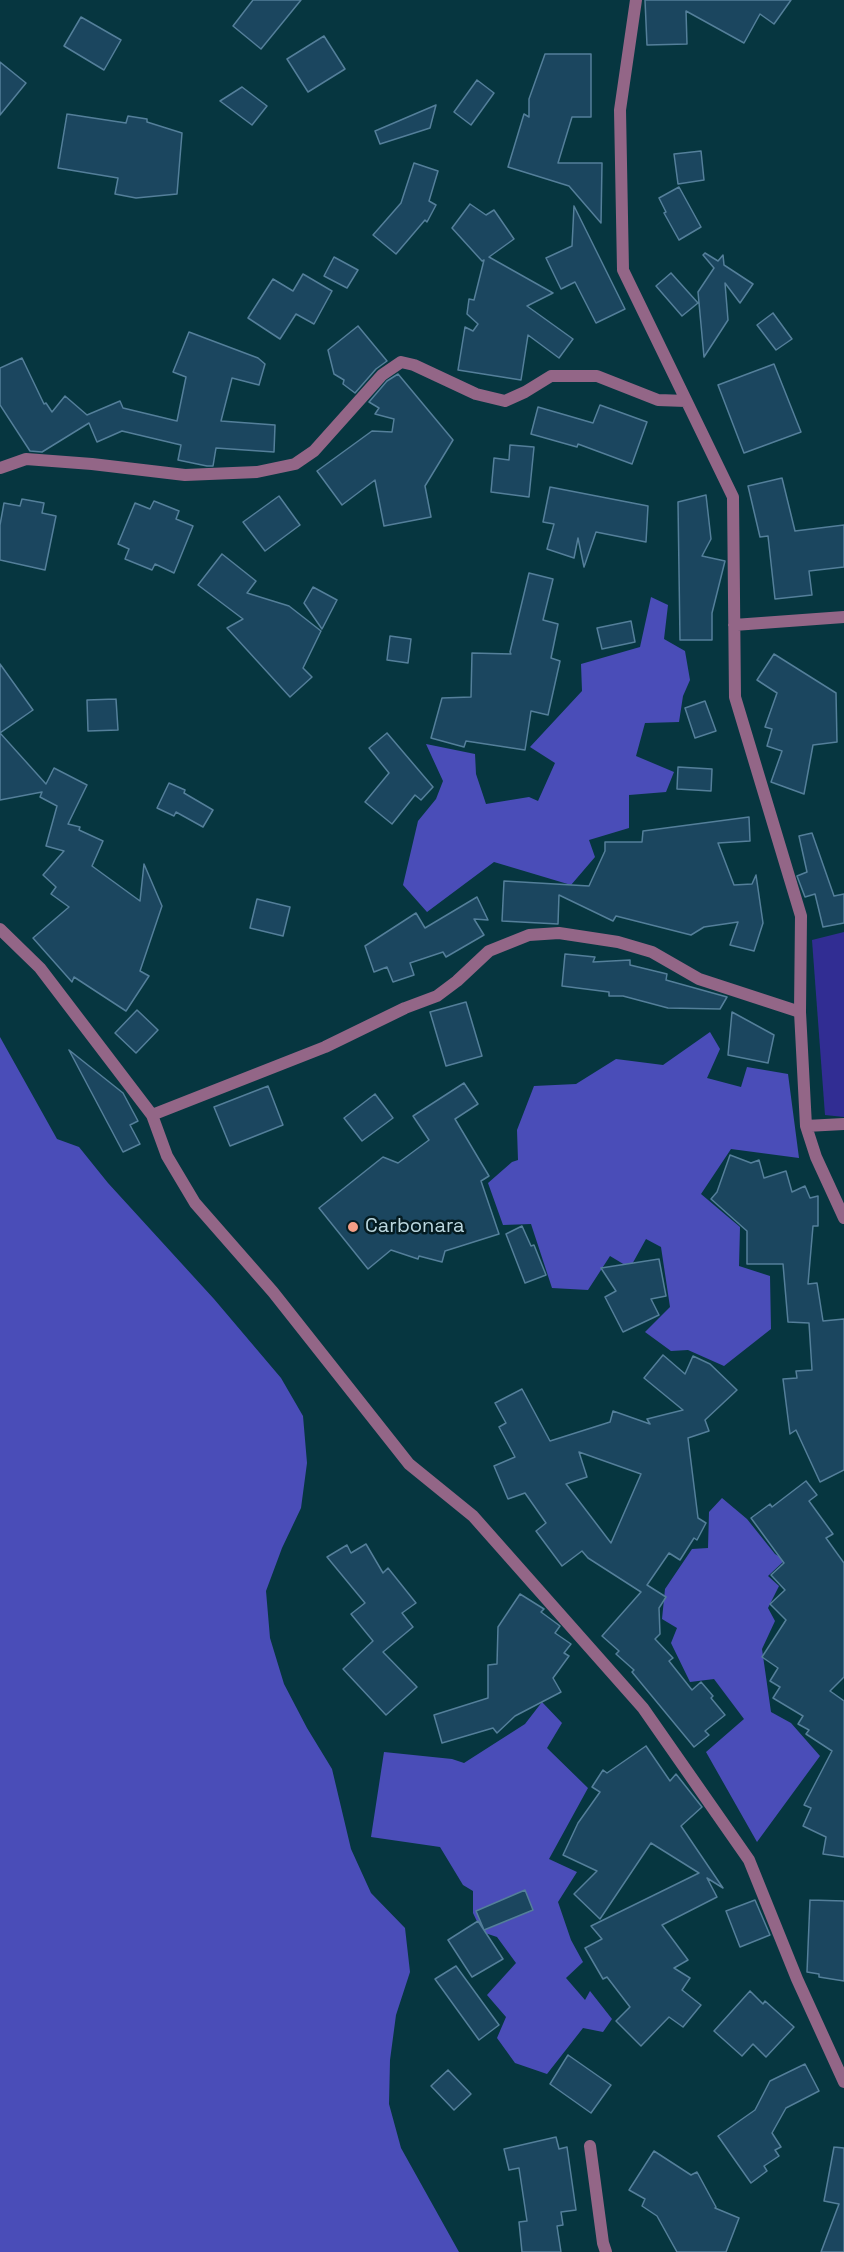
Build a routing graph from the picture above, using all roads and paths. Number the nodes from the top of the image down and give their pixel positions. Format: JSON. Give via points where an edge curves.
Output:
{"nodes":[{"id":1,"x":636,"y":0,"type":"edge"},
{"id":2,"x":686,"y":401,"type":"junction"},
{"id":3,"x":0,"y":468,"type":"edge"},
{"id":4,"x":844,"y":617,"type":"edge"},
{"id":5,"x":734,"y":625,"type":"junction"},
{"id":6,"x":0,"y":929,"type":"edge"},
{"id":7,"x":800,"y":1012,"type":"junction"},
{"id":8,"x":152,"y":1115,"type":"junction"},
{"id":9,"x":844,"y":1124,"type":"edge"},
{"id":10,"x":806,"y":1126,"type":"junction"},
{"id":11,"x":844,"y":1218,"type":"edge"},
{"id":12,"x":844,"y":2082,"type":"edge"},
{"id":13,"x":590,"y":2146,"type":"dead end"},
{"id":14,"x":606,"y":2252,"type":"edge"}],
"edges":[{"from":1,"to":2,"type":"street","via":[[620,110],[623,270]]},
{"from":2,"to":3,"type":"street","via":[[658,400],[597,376],[551,376],[505,401],[476,394],[401,362],[382,375],[314,451],[295,464],[257,472],[185,475],[26,459]]},
{"from":2,"to":5,"type":"street","via":[[733,497]]},
{"from":4,"to":5,"type":"street"},
{"from":5,"to":7,"type":"street","via":[[735,697],[801,916]]},
{"from":6,"to":8,"type":"street","via":[[40,968]]},
{"from":7,"to":8,"type":"street","via":[[699,979],[652,952],[618,942],[559,933],[529,934],[489,951],[436,996],[325,1047]]},
{"from":7,"to":10,"type":"street"},
{"from":8,"to":12,"type":"street","via":[[167,1156],[195,1203],[273,1292],[409,1464],[473,1516],[643,1708],[749,1860]]},
{"from":9,"to":10,"type":"street"},
{"from":10,"to":11,"type":"street"},
{"from":13,"to":14,"type":"street"}]}
